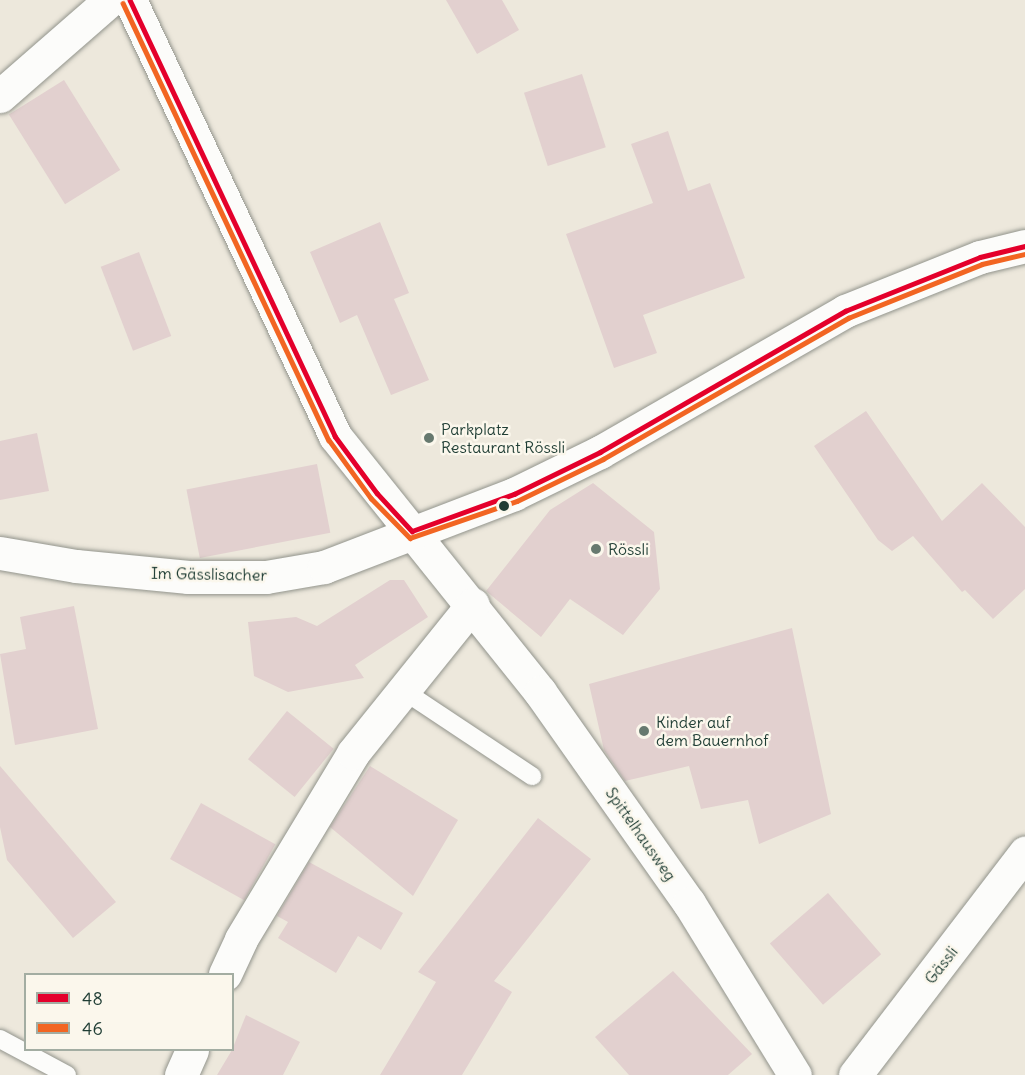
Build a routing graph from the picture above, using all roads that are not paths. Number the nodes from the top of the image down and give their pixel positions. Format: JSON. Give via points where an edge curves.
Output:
{"nodes":[{"id":1,"x":110,"y":0,"type":"edge"},
{"id":2,"x":130,"y":0,"type":"edge"},
{"id":3,"x":0,"y":96,"type":"edge"},
{"id":4,"x":1025,"y":246,"type":"edge"},
{"id":5,"x":412,"y":531,"type":"junction"},
{"id":6,"x":0,"y":553,"type":"edge"},
{"id":7,"x":473,"y":604,"type":"junction"},
{"id":8,"x":404,"y":691,"type":"junction"},
{"id":9,"x":532,"y":776,"type":"dead end"},
{"id":10,"x":1025,"y":853,"type":"edge"},
{"id":11,"x":226,"y":973,"type":"edge"},
{"id":12,"x":0,"y":1039,"type":"edge"},
{"id":13,"x":192,"y":1051,"type":"edge"},
{"id":14,"x":67,"y":1075,"type":"edge"},
{"id":15,"x":181,"y":1075,"type":"edge"},
{"id":16,"x":795,"y":1075,"type":"edge"},
{"id":17,"x":855,"y":1075,"type":"edge"}],
"edges":[{"from":1,"to":3,"type":"street"},
{"from":2,"to":5,"type":"street","name":"Spittelhausweg","via":[[335,436],[377,493]]},
{"from":4,"to":5,"type":"street","name":"Im Gässlisacher","via":[[980,257],[845,311],[600,452],[514,494]]},
{"from":5,"to":6,"type":"street","name":"Im Gässlisacher","via":[[324,567],[266,577],[188,577],[76,566]]},
{"from":5,"to":7,"type":"street","name":"Spittelhausweg"},
{"from":7,"to":8,"type":"street"},
{"from":7,"to":16,"type":"street","name":"Spittelhausweg","via":[[689,903]]},
{"from":8,"to":9,"type":"lane"},
{"from":8,"to":11,"type":"street","via":[[353,753],[241,939]]},
{"from":10,"to":17,"type":"street","name":"Gässli"},
{"from":12,"to":14,"type":"lane"},
{"from":13,"to":15,"type":"street"}]}
